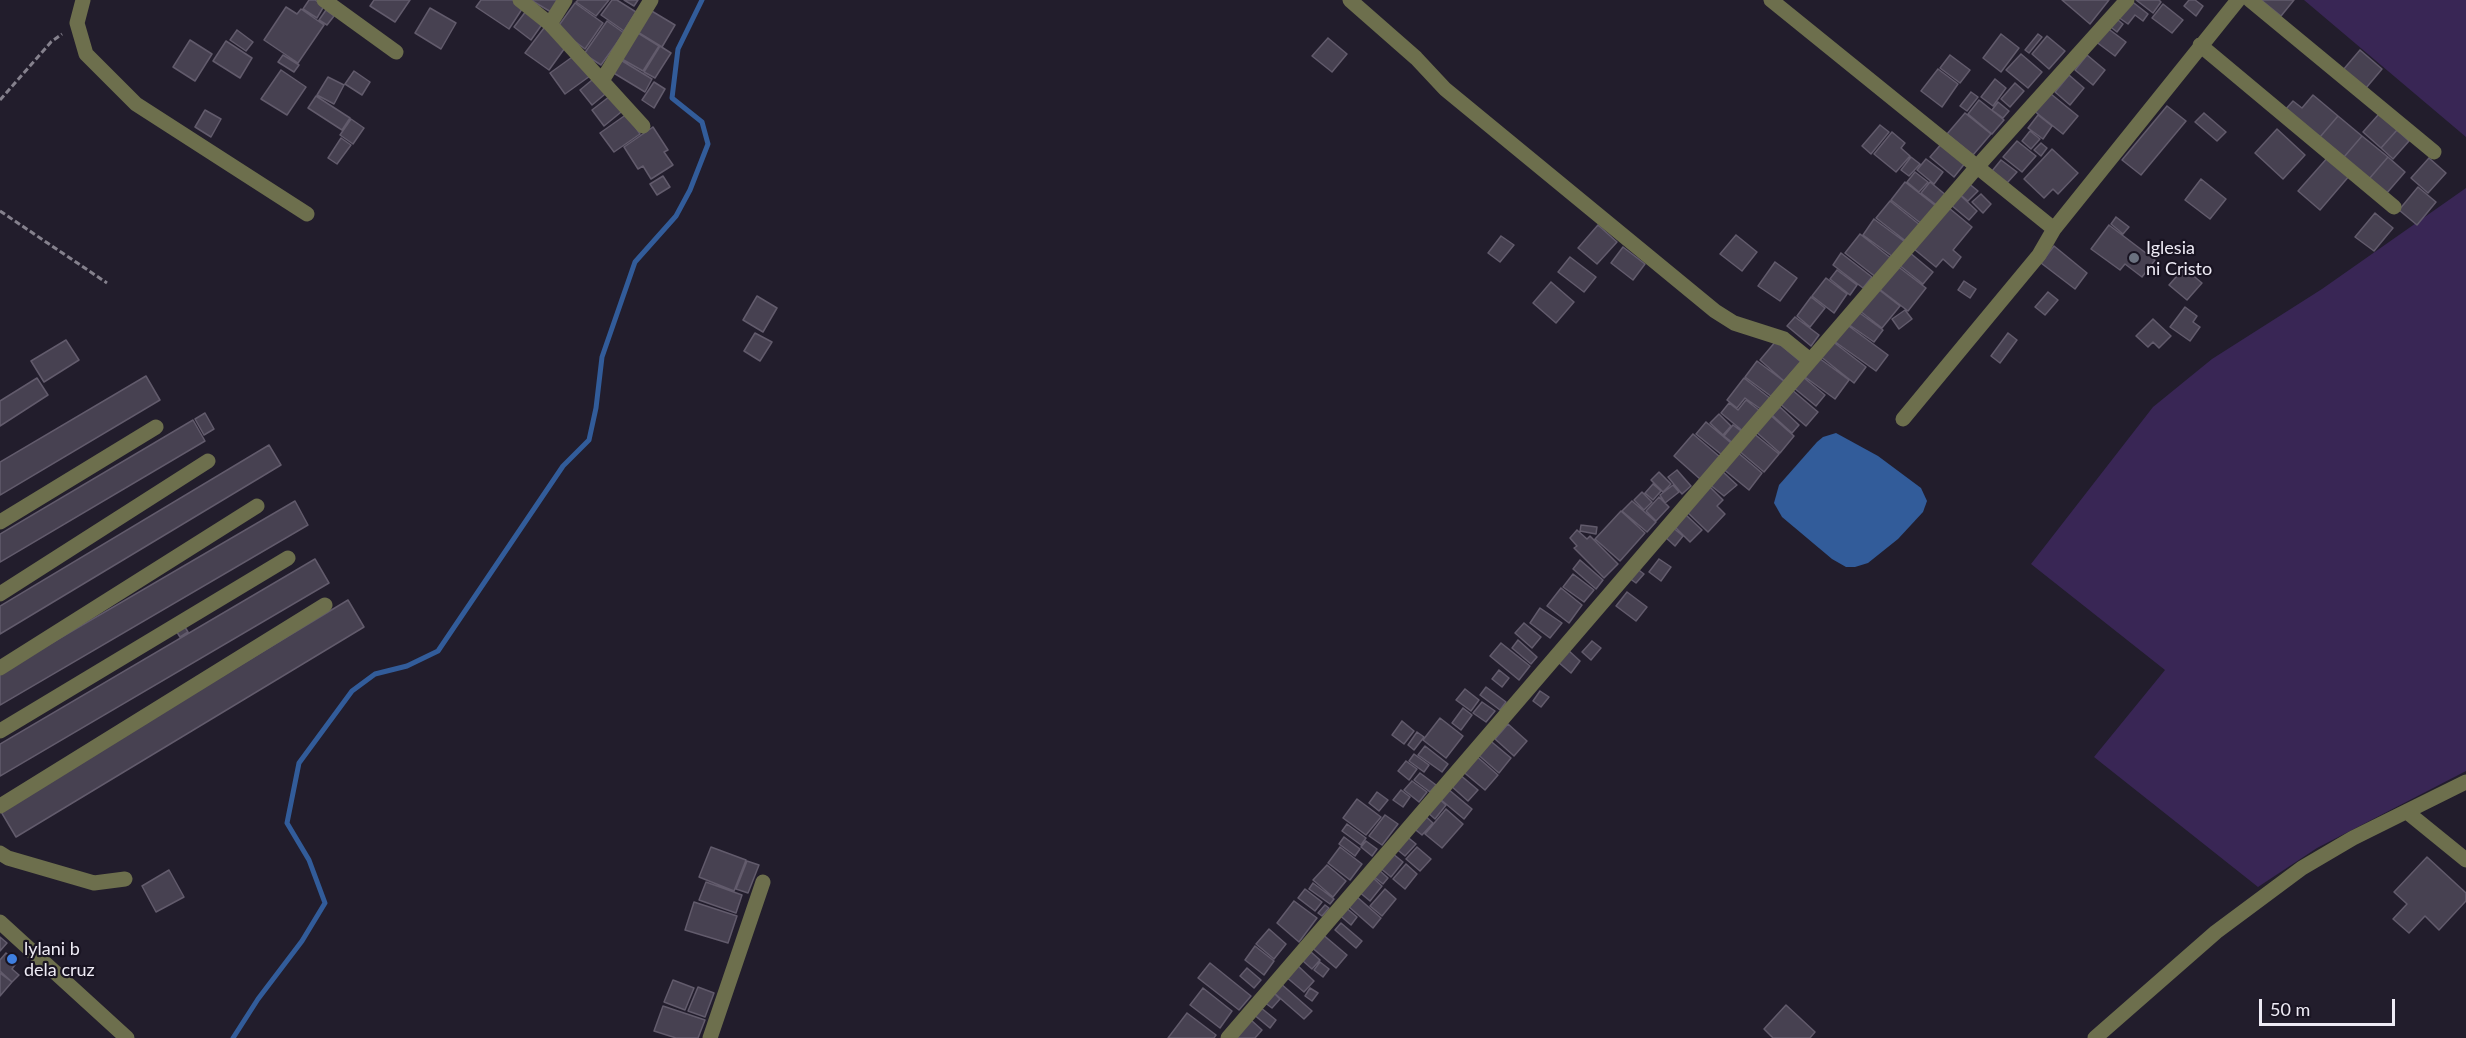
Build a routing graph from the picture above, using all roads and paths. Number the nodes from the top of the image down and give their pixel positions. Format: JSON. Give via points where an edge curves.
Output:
{"nodes":[{"id":1,"x":83,"y":0,"type":"edge"},
{"id":2,"x":324,"y":0,"type":"edge"},
{"id":3,"x":520,"y":0,"type":"edge"},
{"id":4,"x":565,"y":0,"type":"edge"},
{"id":5,"x":651,"y":0,"type":"edge"},
{"id":6,"x":1350,"y":0,"type":"edge"},
{"id":7,"x":1771,"y":0,"type":"edge"},
{"id":8,"x":2127,"y":0,"type":"edge"},
{"id":9,"x":2238,"y":0,"type":"edge"},
{"id":10,"x":2250,"y":0,"type":"edge"},
{"id":11,"x":77,"y":23,"type":"junction"},
{"id":12,"x":550,"y":24,"type":"junction"},
{"id":13,"x":2200,"y":45,"type":"junction"},
{"id":14,"x":396,"y":52,"type":"dead end"},
{"id":15,"x":603,"y":79,"type":"junction"},
{"id":16,"x":0,"y":100,"type":"edge"},
{"id":17,"x":643,"y":126,"type":"dead end"},
{"id":18,"x":2434,"y":152,"type":"dead end"},
{"id":19,"x":1976,"y":168,"type":"junction"},
{"id":20,"x":2394,"y":207,"type":"dead end"},
{"id":21,"x":0,"y":211,"type":"edge"},
{"id":22,"x":307,"y":214,"type":"dead end"},
{"id":23,"x":2054,"y":229,"type":"junction"},
{"id":24,"x":107,"y":283,"type":"dead end"},
{"id":25,"x":1810,"y":360,"type":"junction"},
{"id":26,"x":1903,"y":419,"type":"dead end"},
{"id":27,"x":156,"y":427,"type":"dead end"},
{"id":28,"x":208,"y":461,"type":"dead end"},
{"id":29,"x":257,"y":506,"type":"dead end"},
{"id":30,"x":0,"y":522,"type":"edge"},
{"id":31,"x":288,"y":558,"type":"dead end"},
{"id":32,"x":0,"y":594,"type":"edge"},
{"id":33,"x":325,"y":605,"type":"dead end"},
{"id":34,"x":0,"y":668,"type":"edge"},
{"id":35,"x":0,"y":731,"type":"edge"},
{"id":36,"x":2466,"y":782,"type":"edge"},
{"id":37,"x":0,"y":806,"type":"edge"},
{"id":38,"x":2407,"y":812,"type":"junction"},
{"id":39,"x":0,"y":853,"type":"edge"},
{"id":40,"x":2466,"y":860,"type":"edge"},
{"id":41,"x":125,"y":879,"type":"dead end"},
{"id":42,"x":763,"y":882,"type":"dead end"},
{"id":43,"x":0,"y":922,"type":"edge"},
{"id":44,"x":127,"y":1038,"type":"edge"},
{"id":45,"x":710,"y":1038,"type":"edge"},
{"id":46,"x":1228,"y":1038,"type":"edge"},
{"id":47,"x":2095,"y":1038,"type":"edge"}],
"edges":[{"from":1,"to":11,"type":"street"},
{"from":2,"to":14,"type":"street"},
{"from":3,"to":12,"type":"street"},
{"from":4,"to":12,"type":"street"},
{"from":5,"to":15,"type":"street"},
{"from":6,"to":25,"type":"street","via":[[1416,58],[1444,89],[1715,311],[1734,323],[1784,339]]},
{"from":7,"to":19,"type":"street"},
{"from":8,"to":19,"type":"street"},
{"from":9,"to":13,"type":"street"},
{"from":10,"to":18,"type":"street"},
{"from":11,"to":16,"type":"path","via":[[51,42]]},
{"from":11,"to":22,"type":"street","via":[[86,54],[136,104]]},
{"from":12,"to":15,"type":"street"},
{"from":13,"to":20,"type":"street"},
{"from":13,"to":23,"type":"street"},
{"from":15,"to":17,"type":"street"},
{"from":19,"to":23,"type":"street"},
{"from":19,"to":25,"type":"street"},
{"from":21,"to":24,"type":"path"},
{"from":23,"to":26,"type":"street","via":[[2043,250]]},
{"from":25,"to":46,"type":"street"},
{"from":27,"to":30,"type":"street"},
{"from":28,"to":32,"type":"street"},
{"from":29,"to":34,"type":"street"},
{"from":31,"to":35,"type":"street"},
{"from":33,"to":37,"type":"street"},
{"from":36,"to":38,"type":"street"},
{"from":38,"to":40,"type":"street"},
{"from":38,"to":47,"type":"street","via":[[2313,862],[2254,901]]},
{"from":39,"to":41,"type":"street","via":[[94,883]]},
{"from":42,"to":45,"type":"street"},
{"from":43,"to":44,"type":"street"}]}
